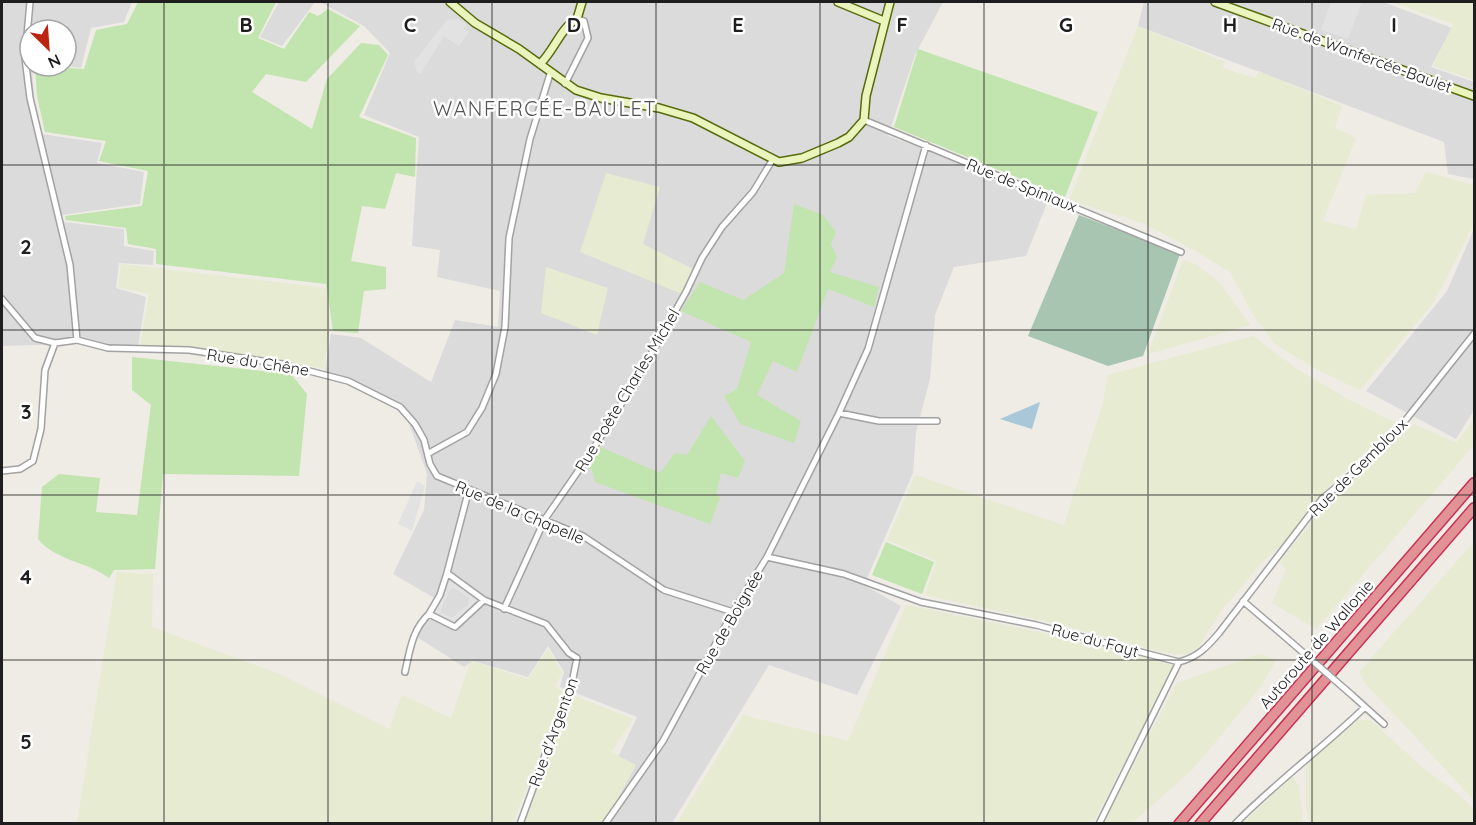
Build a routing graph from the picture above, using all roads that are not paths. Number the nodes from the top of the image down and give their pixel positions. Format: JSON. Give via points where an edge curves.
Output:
{"nodes":[{"id":1,"x":30,"y":2,"type":"edge"},
{"id":2,"x":450,"y":2,"type":"edge"},
{"id":3,"x":582,"y":2,"type":"edge"},
{"id":4,"x":838,"y":2,"type":"edge"},
{"id":5,"x":890,"y":2,"type":"edge"},
{"id":6,"x":1215,"y":2,"type":"edge"},
{"id":7,"x":577,"y":19,"type":"junction"},
{"id":8,"x":884,"y":21,"type":"junction"},
{"id":9,"x":540,"y":64,"type":"junction"},
{"id":10,"x":549,"y":74,"type":"junction"},
{"id":11,"x":565,"y":84,"type":"junction"},
{"id":12,"x":1474,"y":96,"type":"edge"},
{"id":13,"x":864,"y":120,"type":"junction"},
{"id":14,"x":926,"y":145,"type":"junction"},
{"id":15,"x":773,"y":159,"type":"junction"},
{"id":16,"x":1181,"y":252,"type":"dead end"},
{"id":17,"x":2,"y":299,"type":"edge"},
{"id":18,"x":1474,"y":334,"type":"edge"},
{"id":19,"x":77,"y":340,"type":"junction"},
{"id":20,"x":55,"y":343,"type":"junction"},
{"id":21,"x":839,"y":413,"type":"junction"},
{"id":22,"x":937,"y":421,"type":"dead end"},
{"id":23,"x":429,"y":453,"type":"junction"},
{"id":24,"x":2,"y":471,"type":"edge"},
{"id":25,"x":1474,"y":483,"type":"edge"},
{"id":26,"x":469,"y":489,"type":"junction"},
{"id":27,"x":1474,"y":508,"type":"edge"},
{"id":28,"x":545,"y":519,"type":"junction"},
{"id":29,"x":767,"y":557,"type":"junction"},
{"id":30,"x":447,"y":573,"type":"junction"},
{"id":31,"x":483,"y":600,"type":"junction"},
{"id":32,"x":1243,"y":601,"type":"junction"},
{"id":33,"x":504,"y":609,"type":"junction"},
{"id":34,"x":733,"y":612,"type":"junction"},
{"id":35,"x":429,"y":614,"type":"junction"},
{"id":36,"x":1179,"y":662,"type":"junction"},
{"id":37,"x":405,"y":672,"type":"dead end"},
{"id":38,"x":1365,"y":707,"type":"junction"},
{"id":39,"x":1384,"y":724,"type":"dead end"},
{"id":40,"x":520,"y":824,"type":"edge"},
{"id":41,"x":605,"y":824,"type":"edge"},
{"id":42,"x":1099,"y":824,"type":"edge"},
{"id":43,"x":1179,"y":824,"type":"edge"},
{"id":44,"x":1200,"y":824,"type":"edge"},
{"id":45,"x":1235,"y":824,"type":"edge"}],
"edges":[{"from":1,"to":19,"type":"street","via":[[25,58],[30,98],[70,265]]},
{"from":2,"to":9,"type":"main road","via":[[475,23]]},
{"from":3,"to":7,"type":"main road"},
{"from":4,"to":8,"type":"main road"},
{"from":5,"to":8,"type":"main road"},
{"from":6,"to":12,"type":"main road","name":"Rue de Wanfercée-Baulet"},
{"from":7,"to":9,"type":"main road","via":[[570,22],[551,54]]},
{"from":7,"to":11,"type":"street","via":[[584,21],[588,38]]},
{"from":8,"to":13,"type":"main road"},
{"from":9,"to":10,"type":"main road"},
{"from":10,"to":11,"type":"main road"},
{"from":10,"to":23,"type":"street","via":[[509,238],[505,327],[496,374],[467,432]]},
{"from":11,"to":15,"type":"main road","via":[[601,98],[693,117]]},
{"from":13,"to":14,"type":"street","name":"Rue de Spiniaux"},
{"from":13,"to":15,"type":"main road","via":[[849,137],[824,150],[802,158],[778,162]]},
{"from":14,"to":16,"type":"street","name":"Rue de Spiniaux"},
{"from":14,"to":21,"type":"street","name":"Rue de Boignée","via":[[868,349]]},
{"from":15,"to":28,"type":"street","name":"Rue Poète Charles Michel","via":[[702,258],[638,377]]},
{"from":17,"to":20,"type":"street","via":[[35,338]]},
{"from":18,"to":32,"type":"street","name":"Rue de Gembloux","via":[[1404,422],[1365,463],[1322,499]]},
{"from":19,"to":20,"type":"street","name":"Rue du Chêne"},
{"from":19,"to":23,"type":"street","name":"Rue du Chêne","via":[[108,348],[189,350],[315,371],[348,381],[400,407],[415,424]]},
{"from":20,"to":24,"type":"street","via":[[45,370],[44,406],[33,461],[20,469]]},
{"from":21,"to":22,"type":"street","via":[[879,421]]},
{"from":21,"to":29,"type":"street","name":"Rue de Boignée"},
{"from":23,"to":26,"type":"street","name":"Rue de la Chapelle","via":[[437,476]]},
{"from":25,"to":43,"type":"highway","name":"Autoroute de Wallonie"},
{"from":26,"to":28,"type":"street","name":"Rue de la Chapelle"},
{"from":26,"to":30,"type":"street"},
{"from":27,"to":44,"type":"highway","name":"Autoroute de Wallonie"},
{"from":28,"to":33,"type":"street","name":"Rue Poète Charles Michel"},
{"from":28,"to":34,"type":"street","name":"Rue de la Chapelle","via":[[583,537],[664,590]]},
{"from":29,"to":34,"type":"street","name":"Rue de Boignée"},
{"from":29,"to":36,"type":"street","name":"Rue du Fayt","via":[[844,574],[921,602],[1036,625]]},
{"from":30,"to":31,"type":"street"},
{"from":30,"to":35,"type":"street"},
{"from":31,"to":33,"type":"street"},
{"from":31,"to":35,"type":"street","via":[[455,627]]},
{"from":32,"to":36,"type":"street","via":[[1204,651]]},
{"from":32,"to":38,"type":"street","bridge":true},
{"from":33,"to":40,"type":"street","name":"Rue d'Argenton","via":[[546,624],[568,653],[577,658]]},
{"from":34,"to":41,"type":"street","name":"Rue de Boignée","via":[[663,741]]},
{"from":35,"to":37,"type":"street","via":[[412,637]]},
{"from":36,"to":42,"type":"street"},
{"from":38,"to":39,"type":"street"},
{"from":38,"to":45,"type":"street"}]}
